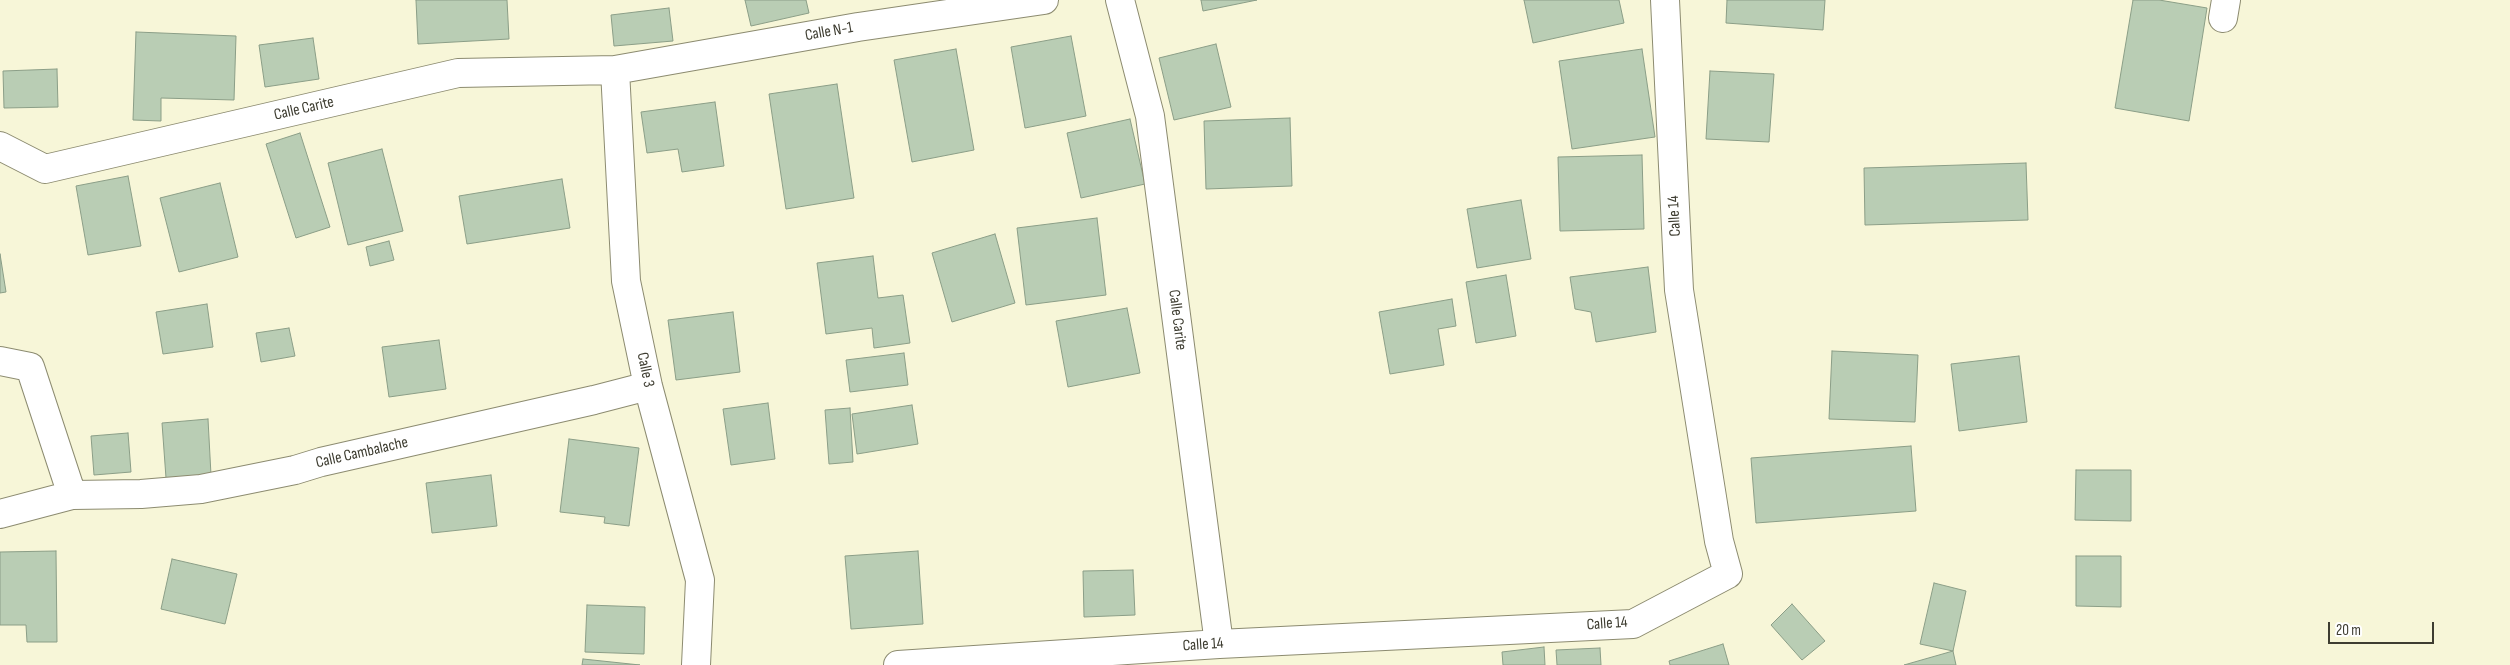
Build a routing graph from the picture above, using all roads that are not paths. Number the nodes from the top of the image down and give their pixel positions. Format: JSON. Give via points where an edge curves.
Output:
{"nodes":[{"id":1,"x":1044,"y":0,"type":"edge"},
{"id":2,"x":1120,"y":0,"type":"edge"},
{"id":3,"x":1665,"y":0,"type":"edge"},
{"id":4,"x":615,"y":70,"type":"junction"},
{"id":5,"x":0,"y":146,"type":"edge"},
{"id":6,"x":0,"y":361,"type":"edge"},
{"id":7,"x":648,"y":386,"type":"junction"},
{"id":8,"x":72,"y":495,"type":"junction"},
{"id":9,"x":0,"y":514,"type":"edge"},
{"id":10,"x":1219,"y":644,"type":"junction"},
{"id":11,"x":696,"y":665,"type":"edge"},
{"id":12,"x":898,"y":665,"type":"edge"}],
"edges":[{"from":1,"to":4,"type":"street","name":"Calle N-1","via":[[858,26]]},
{"from":2,"to":10,"type":"street","name":"Calle Carite","via":[[1150,116]]},
{"from":3,"to":10,"type":"street","name":"Calle 14","via":[[1679,290],[1718,541],[1728,574],[1633,624]]},
{"from":4,"to":5,"type":"street","name":"Calle Carite","via":[[458,73],[45,169]]},
{"from":4,"to":7,"type":"street","name":"Calle 3","via":[[626,281]]},
{"from":6,"to":8,"type":"street","via":[[30,367]]},
{"from":7,"to":8,"type":"street","name":"Calle Cambalache","via":[[295,470],[200,489]]},
{"from":7,"to":11,"type":"street","name":"Calle 3","via":[[700,580]]},
{"from":8,"to":9,"type":"street","name":"Calle Cambalache"},
{"from":10,"to":12,"type":"street","name":"Calle 14"}]}
